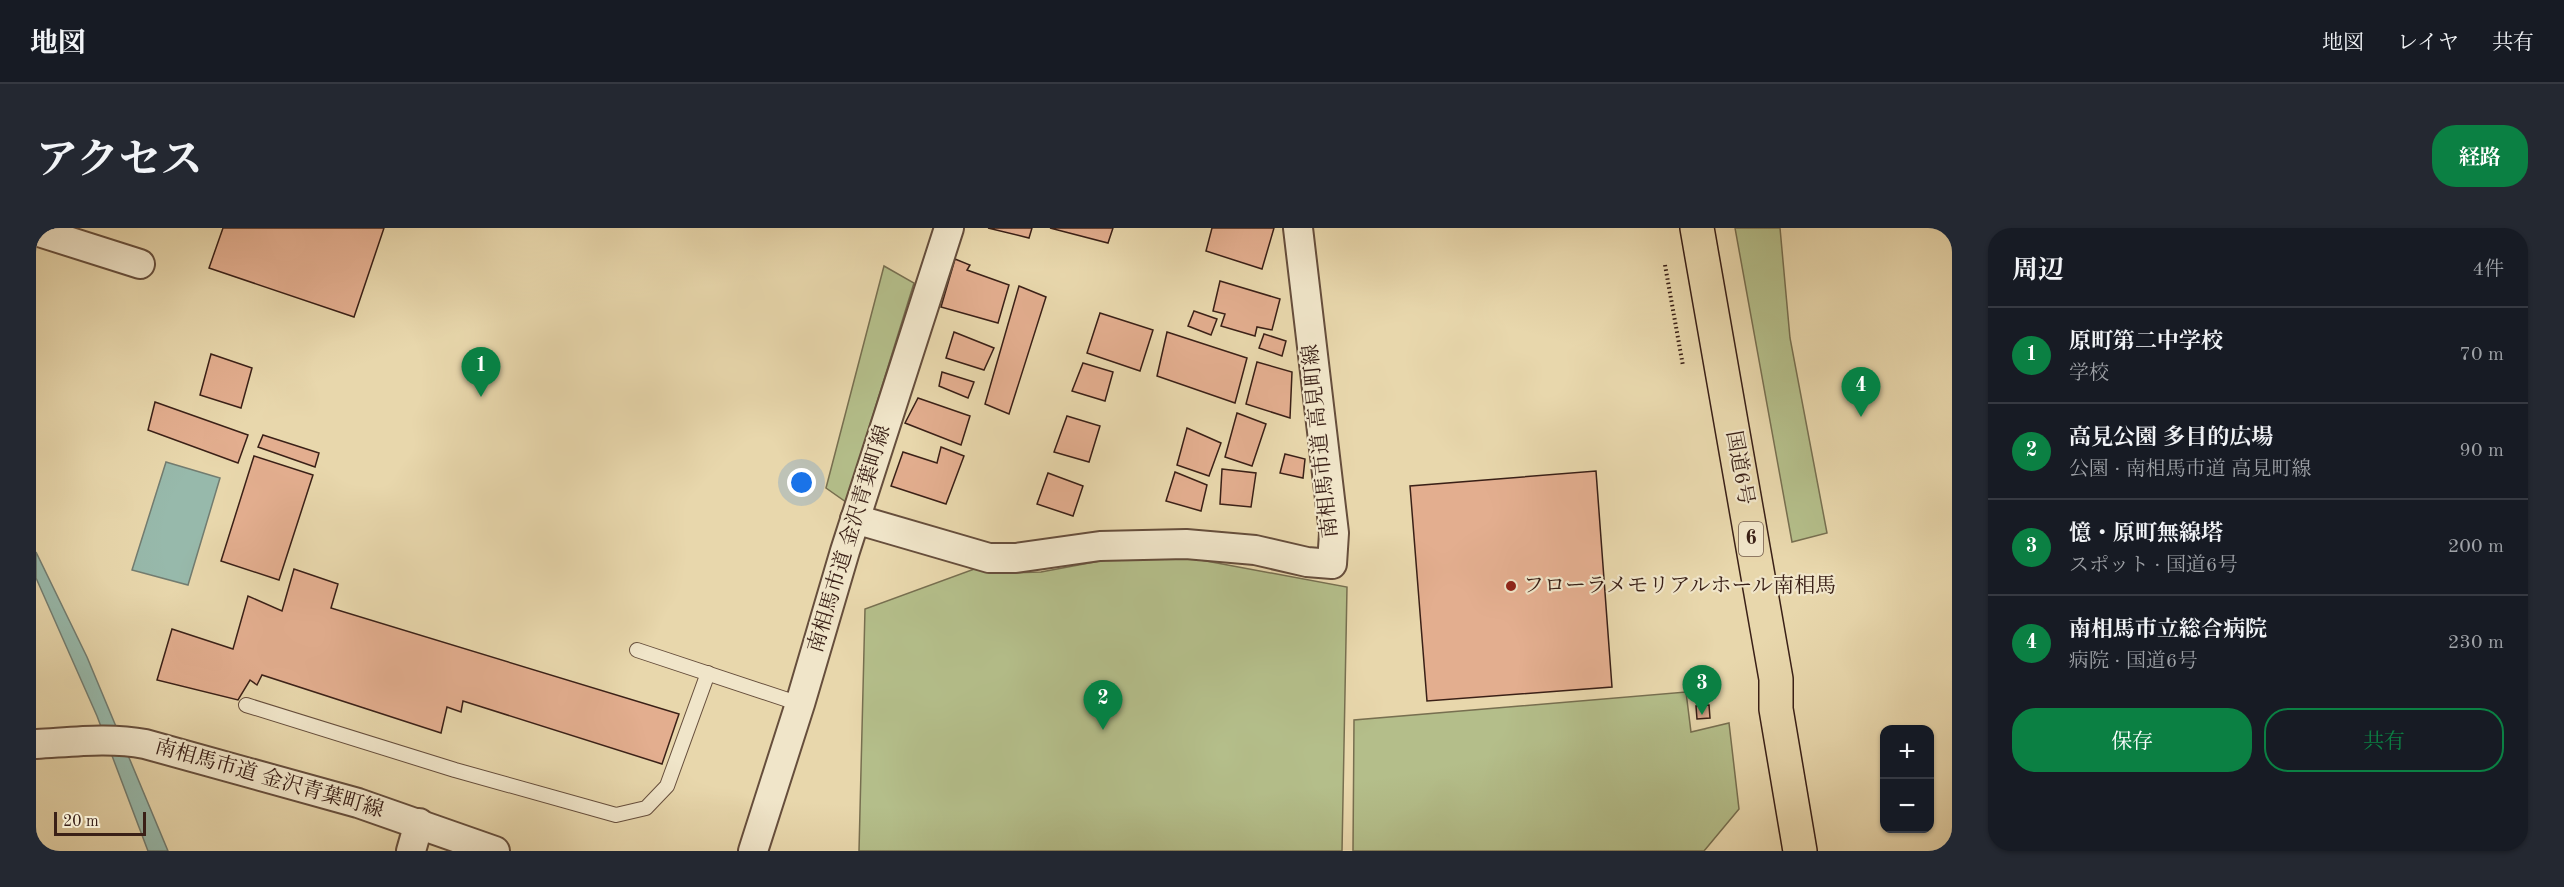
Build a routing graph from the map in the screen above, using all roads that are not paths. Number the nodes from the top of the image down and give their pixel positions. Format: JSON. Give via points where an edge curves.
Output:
{"nodes":[{"id":1,"x":949,"y":228,"type":"edge"},
{"id":2,"x":1298,"y":228,"type":"edge"},
{"id":3,"x":1696,"y":228,"type":"edge"},
{"id":4,"x":36,"y":231,"type":"edge"},
{"id":5,"x":140,"y":264,"type":"dead end"},
{"id":6,"x":855,"y":519,"type":"junction"},
{"id":7,"x":637,"y":650,"type":"dead end"},
{"id":8,"x":708,"y":673,"type":"junction"},
{"id":9,"x":800,"y":704,"type":"junction"},
{"id":10,"x":246,"y":705,"type":"dead end"},
{"id":11,"x":36,"y":744,"type":"edge"},
{"id":12,"x":419,"y":823,"type":"junction"},
{"id":13,"x":411,"y":851,"type":"edge"},
{"id":14,"x":495,"y":851,"type":"edge"},
{"id":15,"x":753,"y":851,"type":"edge"},
{"id":16,"x":1800,"y":851,"type":"edge"}],
"edges":[{"from":1,"to":6,"type":"street","name":"南相馬市道 金沢青葉町線"},
{"from":2,"to":6,"type":"street","name":"南相馬市道 高見町線","via":[[1334,533],[1332,564],[1255,550],[1186,544],[1100,546],[989,558]]},
{"from":3,"to":16,"type":"highway","name":"国道6号","number":"6","via":[[1776,679],[1776,709]]},
{"from":4,"to":5,"type":"street"},
{"from":6,"to":9,"type":"street","name":"南相馬市道 金沢青葉町線"},
{"from":7,"to":8,"type":"lane"},
{"from":8,"to":9,"type":"lane"},
{"from":8,"to":10,"type":"lane","via":[[667,786],[646,808],[616,815]]},
{"from":9,"to":15,"type":"street","name":"南相馬市道 金沢青葉町線"},
{"from":11,"to":12,"type":"street","name":"南相馬市道 金沢青葉町線","via":[[130,741],[307,788]]},
{"from":12,"to":13,"type":"street"},
{"from":12,"to":14,"type":"street","name":"南相馬市道 金沢青葉町線"}]}
